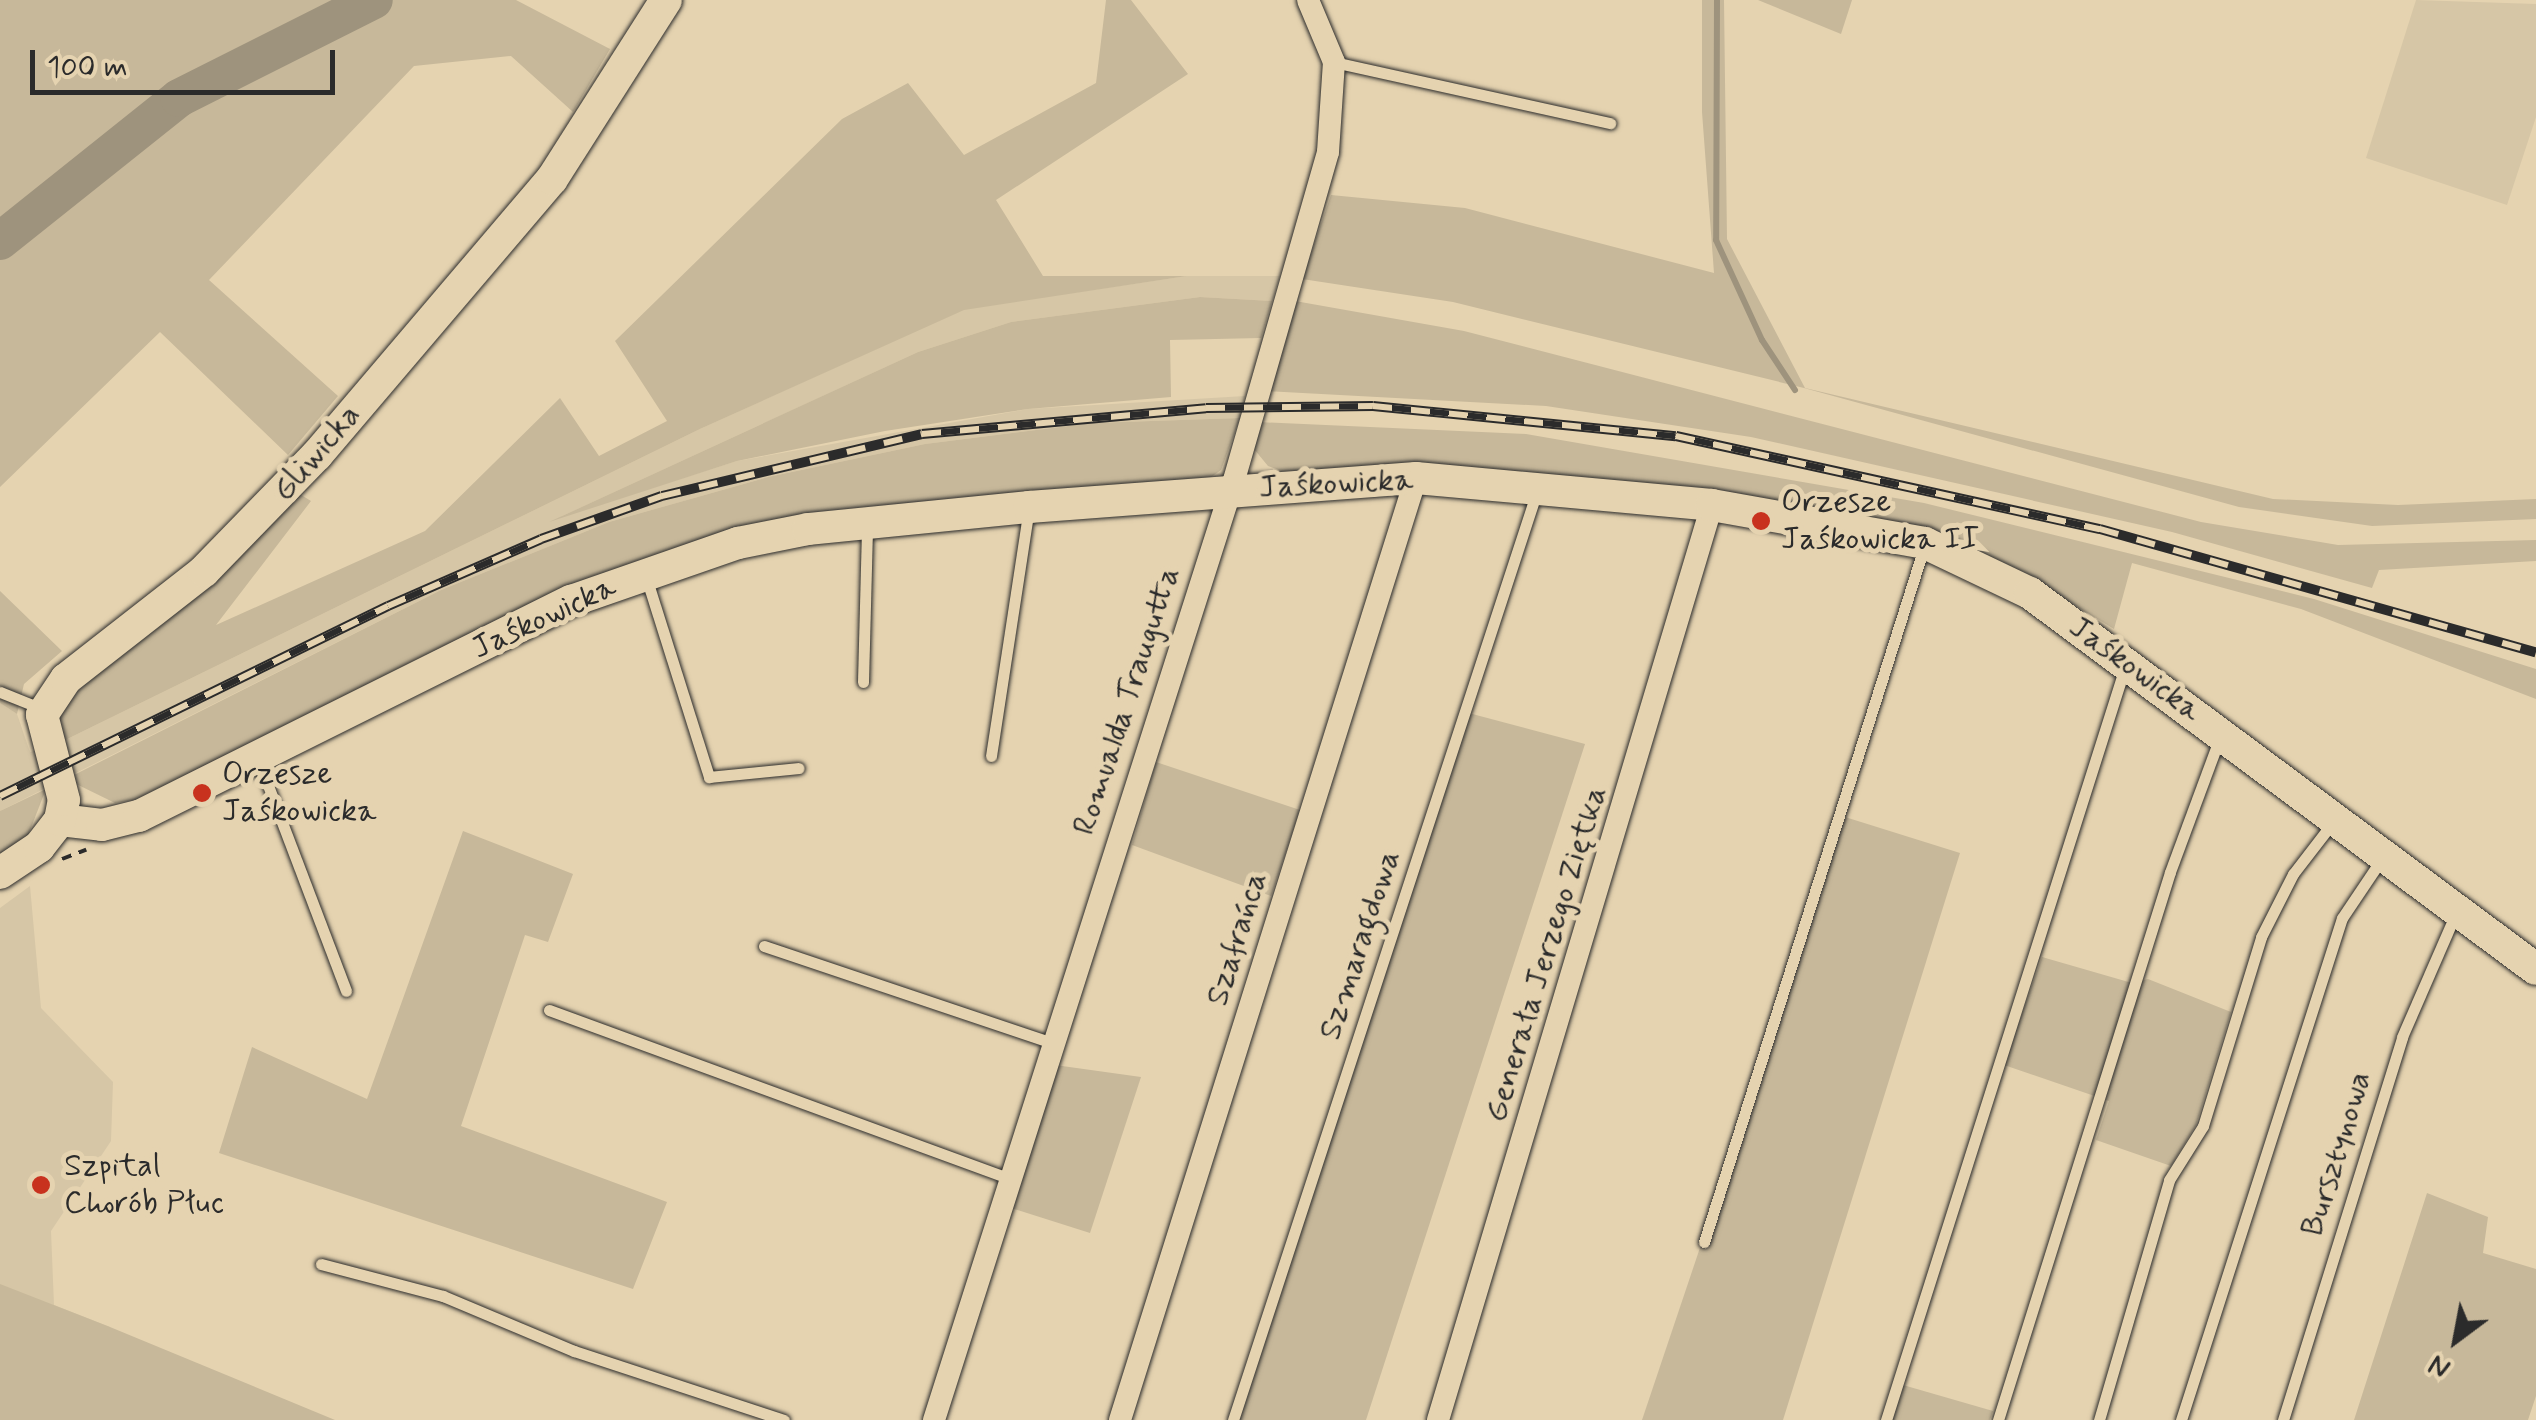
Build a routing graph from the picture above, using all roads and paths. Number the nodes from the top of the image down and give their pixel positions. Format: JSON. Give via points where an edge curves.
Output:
{"nodes":[{"id":1,"x":666,"y":0,"type":"edge"},
{"id":2,"x":1308,"y":0,"type":"edge"},
{"id":3,"x":1334,"y":62,"type":"junction"},
{"id":4,"x":1610,"y":123,"type":"dead end"},
{"id":5,"x":1416,"y":478,"type":"junction"},
{"id":6,"x":1538,"y":487,"type":"junction"},
{"id":7,"x":1229,"y":490,"type":"junction"},
{"id":8,"x":1712,"y":504,"type":"junction"},
{"id":9,"x":1029,"y":507,"type":"junction"},
{"id":10,"x":867,"y":523,"type":"junction"},
{"id":11,"x":1925,"y":543,"type":"junction"},
{"id":12,"x":645,"y":572,"type":"junction"},
{"id":13,"x":2127,"y":663,"type":"junction"},
{"id":14,"x":863,"y":682,"type":"dead end"},
{"id":15,"x":0,"y":692,"type":"edge"},
{"id":16,"x":44,"y":709,"type":"junction"},
{"id":17,"x":2222,"y":733,"type":"junction"},
{"id":18,"x":991,"y":756,"type":"dead end"},
{"id":19,"x":258,"y":759,"type":"junction"},
{"id":20,"x":799,"y":768,"type":"dead end"},
{"id":21,"x":2336,"y":818,"type":"junction"},
{"id":22,"x":60,"y":820,"type":"junction"},
{"id":23,"x":2385,"y":854,"type":"junction"},
{"id":24,"x":0,"y":873,"type":"edge"},
{"id":25,"x":2458,"y":910,"type":"junction"},
{"id":26,"x":764,"y":946,"type":"dead end"},
{"id":27,"x":2536,"y":969,"type":"edge"},
{"id":28,"x":346,"y":991,"type":"dead end"},
{"id":29,"x":549,"y":1010,"type":"dead end"},
{"id":30,"x":1053,"y":1042,"type":"junction"},
{"id":31,"x":1011,"y":1179,"type":"junction"},
{"id":32,"x":1704,"y":1242,"type":"dead end"},
{"id":33,"x":321,"y":1264,"type":"dead end"},
{"id":34,"x":784,"y":1420,"type":"edge"},
{"id":35,"x":934,"y":1420,"type":"edge"},
{"id":36,"x":1120,"y":1420,"type":"edge"},
{"id":37,"x":1234,"y":1420,"type":"edge"},
{"id":38,"x":1438,"y":1420,"type":"edge"},
{"id":39,"x":1886,"y":1420,"type":"edge"},
{"id":40,"x":1998,"y":1420,"type":"edge"},
{"id":41,"x":2099,"y":1420,"type":"edge"},
{"id":42,"x":2181,"y":1420,"type":"edge"},
{"id":43,"x":2283,"y":1420,"type":"edge"}],
"edges":[{"from":1,"to":16,"type":"street","name":"Gliwicka","via":[[552,179],[317,455],[245,534],[90,656]]},
{"from":2,"to":3,"type":"street","name":"Romualda Traugutta"},
{"from":3,"to":4,"type":"lane"},
{"from":3,"to":7,"type":"street","name":"Romualda Traugutta","via":[[1328,152]]},
{"from":5,"to":6,"type":"street","name":"Jaśkowicka"},
{"from":5,"to":7,"type":"street","name":"Jaśkowicka"},
{"from":5,"to":36,"type":"street","name":"Szafrańca"},
{"from":6,"to":8,"type":"street","name":"Jaśkowicka"},
{"from":6,"to":37,"type":"lane","name":"Szmaragdowa"},
{"from":7,"to":9,"type":"street","name":"Jaśkowicka"},
{"from":7,"to":30,"type":"street","name":"Romualda Traugutta"},
{"from":8,"to":11,"type":"street","name":"Jaśkowicka"},
{"from":8,"to":38,"type":"street","name":"Generała Jerzego Ziętka"},
{"from":9,"to":10,"type":"street","name":"Jaśkowicka"},
{"from":9,"to":18,"type":"lane","via":[[1031,532]]},
{"from":10,"to":12,"type":"street","name":"Jaśkowicka","via":[[738,544]]},
{"from":10,"to":14,"type":"lane"},
{"from":11,"to":13,"type":"street","name":"Jaśkowicka","via":[[2030,593]]},
{"from":11,"to":32,"type":"lane"},
{"from":12,"to":19,"type":"street","name":"Jaśkowicka","via":[[572,600]]},
{"from":12,"to":20,"type":"lane","via":[[709,778]]},
{"from":13,"to":17,"type":"street","name":"Jaśkowicka"},
{"from":13,"to":39,"type":"lane"},
{"from":15,"to":16,"type":"lane"},
{"from":16,"to":22,"type":"street","via":[[42,735],[64,800]]},
{"from":17,"to":21,"type":"street","name":"Jaśkowicka"},
{"from":17,"to":40,"type":"lane","via":[[2170,872]]},
{"from":19,"to":22,"type":"street","name":"Jaśkowicka","via":[[118,823]]},
{"from":19,"to":28,"type":"lane"},
{"from":21,"to":23,"type":"street","name":"Jaśkowicka"},
{"from":21,"to":41,"type":"lane","via":[[2294,874],[2261,937],[2203,1126],[2169,1180]]},
{"from":22,"to":24,"type":"street","via":[[39,847]]},
{"from":23,"to":25,"type":"street","name":"Jaśkowicka"},
{"from":23,"to":42,"type":"lane","via":[[2342,918]]},
{"from":25,"to":27,"type":"street","name":"Jaśkowicka"},
{"from":25,"to":43,"type":"lane","name":"Bursztynowa","via":[[2402,1036]]},
{"from":26,"to":30,"type":"lane"},
{"from":29,"to":31,"type":"lane"},
{"from":30,"to":31,"type":"street","name":"Romualda Traugutta"},
{"from":31,"to":35,"type":"street","name":"Romualda Traugutta"},
{"from":33,"to":34,"type":"lane","via":[[443,1296],[574,1351]]}]}
